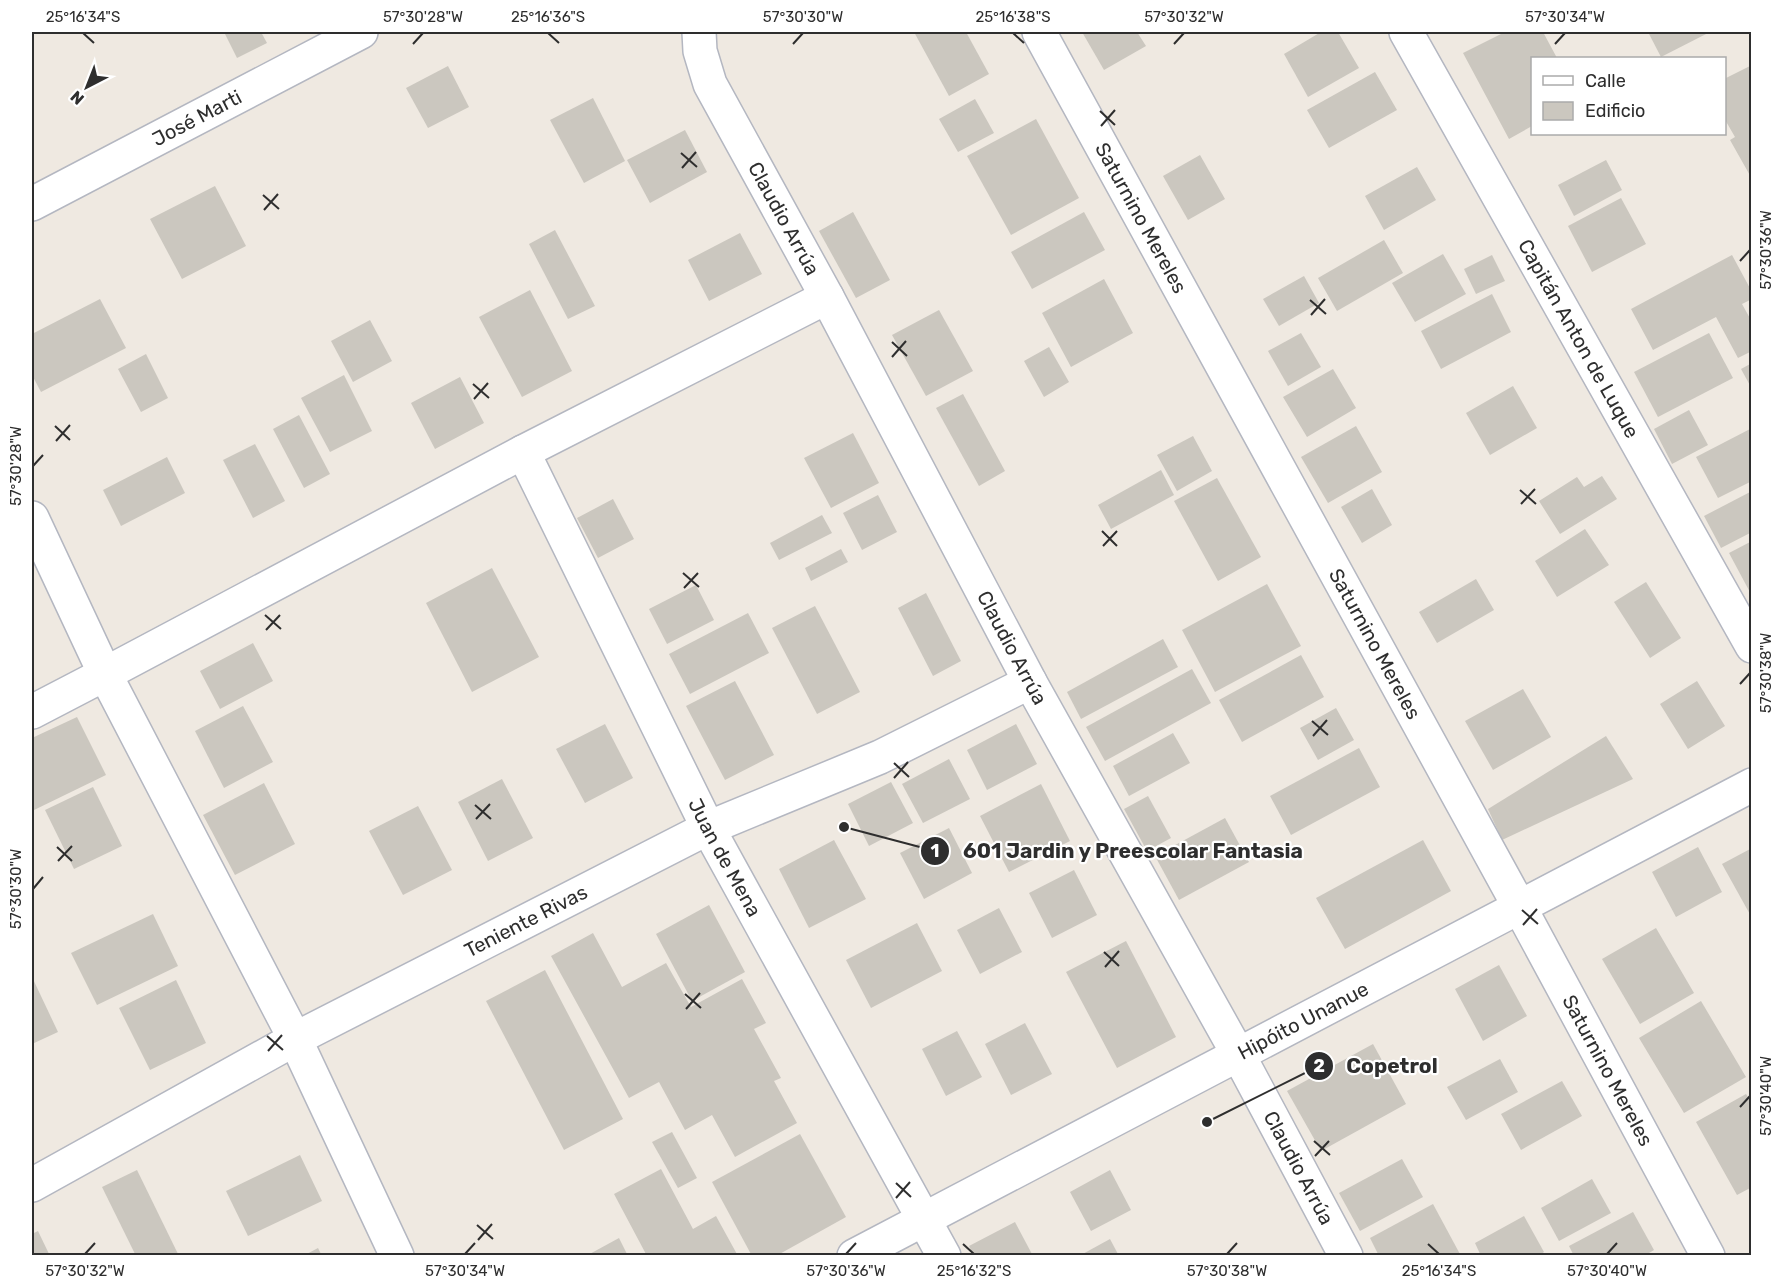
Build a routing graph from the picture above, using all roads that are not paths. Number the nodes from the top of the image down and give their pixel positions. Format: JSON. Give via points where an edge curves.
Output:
{"nodes":[{"id":1,"x":361,"y":32,"type":"edge"},
{"id":2,"x":699,"y":32,"type":"edge"},
{"id":3,"x":1039,"y":32,"type":"edge"},
{"id":4,"x":1406,"y":32,"type":"edge"},
{"id":5,"x":32,"y":204,"type":"edge"},
{"id":6,"x":827,"y":297,"type":"junction"},
{"id":7,"x":523,"y":452,"type":"junction"},
{"id":8,"x":32,"y":518,"type":"edge"},
{"id":9,"x":1752,"y":646,"type":"edge"},
{"id":10,"x":105,"y":674,"type":"junction"},
{"id":11,"x":1030,"y":682,"type":"junction"},
{"id":12,"x":32,"y":712,"type":"edge"},
{"id":13,"x":1752,"y":784,"type":"edge"},
{"id":14,"x":708,"y":828,"type":"junction"},
{"id":15,"x":1519,"y":906,"type":"junction"},
{"id":16,"x":295,"y":1039,"type":"junction"},
{"id":17,"x":1238,"y":1054,"type":"junction"},
{"id":18,"x":32,"y":1185,"type":"edge"},
{"id":19,"x":924,"y":1219,"type":"junction"},
{"id":20,"x":397,"y":1256,"type":"edge"},
{"id":21,"x":854,"y":1256,"type":"edge"},
{"id":22,"x":944,"y":1256,"type":"edge"},
{"id":23,"x":1346,"y":1256,"type":"edge"},
{"id":24,"x":1708,"y":1256,"type":"edge"}],
"edges":[{"from":1,"to":5,"type":"street","name":"José Marti"},
{"from":2,"to":6,"type":"street","name":"Claudio Arrúa","via":[[710,84]]},
{"from":3,"to":15,"type":"street","name":"Saturnino Mereles"},
{"from":4,"to":9,"type":"street","name":"Capitán Anton de Luque"},
{"from":6,"to":7,"type":"street"},
{"from":6,"to":11,"type":"street","name":"Claudio Arrúa"},
{"from":7,"to":10,"type":"street"},
{"from":7,"to":14,"type":"street","name":"Juan de Mena"},
{"from":8,"to":10,"type":"street"},
{"from":10,"to":12,"type":"street"},
{"from":10,"to":16,"type":"street"},
{"from":11,"to":14,"type":"street","name":"Teniente Rivas","via":[[880,757]]},
{"from":11,"to":17,"type":"street","name":"Claudio Arrúa"},
{"from":13,"to":15,"type":"street","name":"Hipóito Unanue"},
{"from":14,"to":16,"type":"street","name":"Teniente Rivas"},
{"from":14,"to":19,"type":"street","name":"Juan de Mena"},
{"from":15,"to":17,"type":"street","name":"Hipóito Unanue"},
{"from":15,"to":24,"type":"street","name":"Saturnino Mereles"},
{"from":16,"to":18,"type":"street","name":"Teniente Rivas"},
{"from":16,"to":20,"type":"street"},
{"from":17,"to":19,"type":"street","name":"Hipóito Unanue"},
{"from":17,"to":23,"type":"street","name":"Claudio Arrúa"},
{"from":19,"to":21,"type":"street","name":"Hipóito Unanue"},
{"from":19,"to":22,"type":"street","name":"Juan de Mena"}]}
